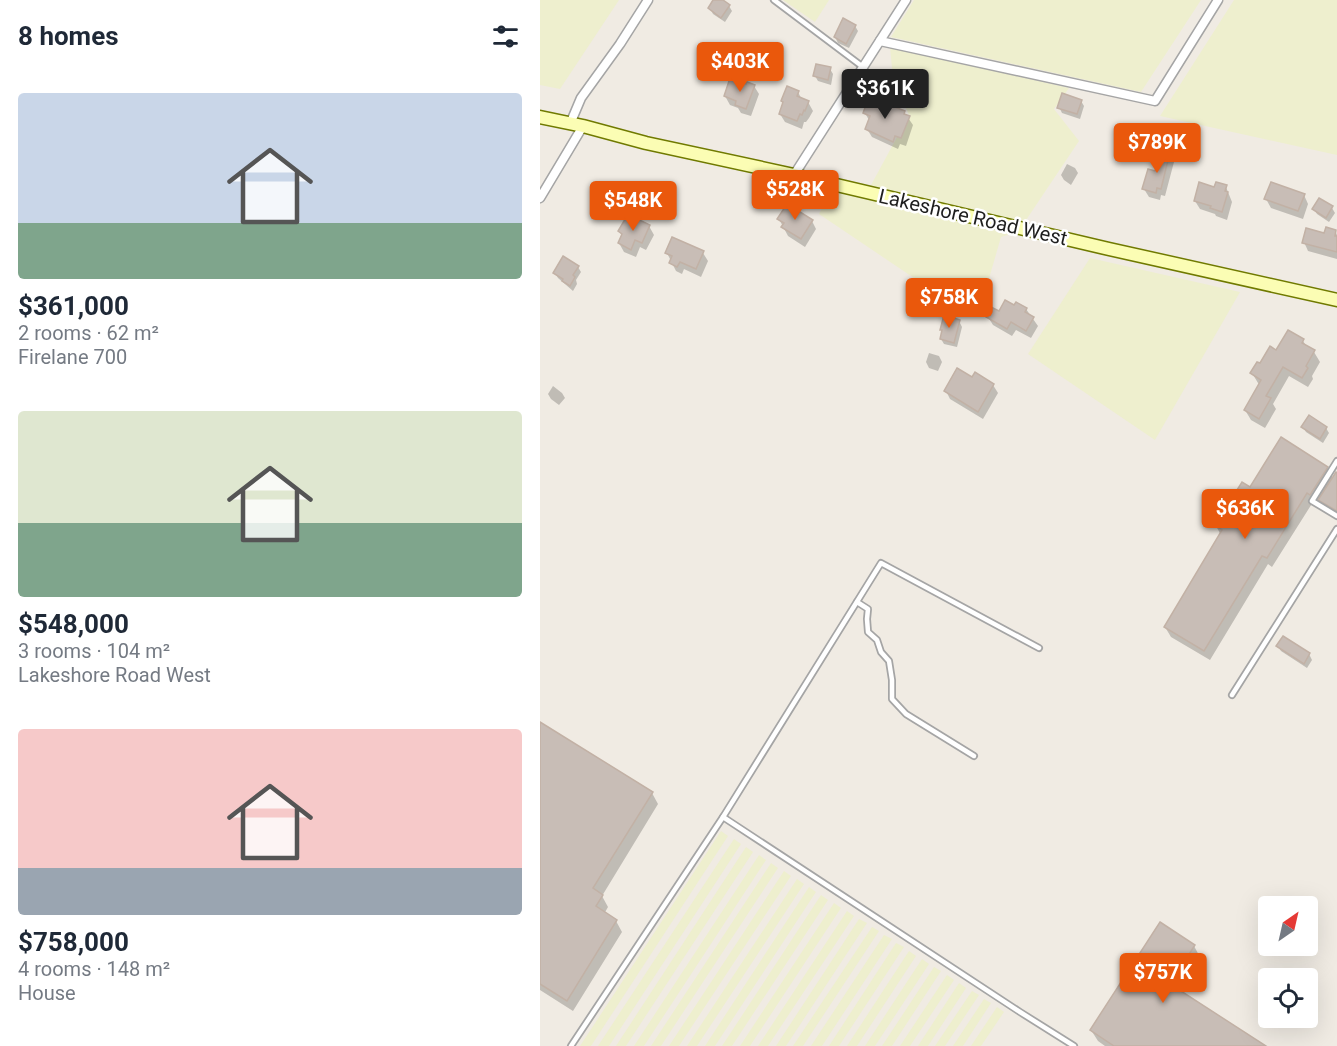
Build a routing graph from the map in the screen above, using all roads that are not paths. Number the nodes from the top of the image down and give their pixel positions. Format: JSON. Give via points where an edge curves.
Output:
{"nodes":[{"id":1,"x":648,"y":0,"type":"edge"},
{"id":2,"x":774,"y":0,"type":"edge"},
{"id":3,"x":906,"y":0,"type":"edge"},
{"id":4,"x":1218,"y":0,"type":"edge"},
{"id":5,"x":880,"y":41,"type":"junction"},
{"id":6,"x":863,"y":68,"type":"junction"},
{"id":7,"x":540,"y":117,"type":"edge"},
{"id":8,"x":570,"y":124,"type":"junction"},
{"id":9,"x":583,"y":126,"type":"junction"},
{"id":10,"x":794,"y":175,"type":"junction"},
{"id":11,"x":540,"y":198,"type":"edge"},
{"id":12,"x":1337,"y":300,"type":"edge"},
{"id":13,"x":1337,"y":461,"type":"edge"},
{"id":14,"x":1337,"y":516,"type":"edge"},
{"id":15,"x":1337,"y":529,"type":"edge"},
{"id":16,"x":857,"y":602,"type":"junction"},
{"id":17,"x":1039,"y":648,"type":"dead end"},
{"id":18,"x":1232,"y":695,"type":"dead end"},
{"id":19,"x":974,"y":756,"type":"dead end"},
{"id":20,"x":723,"y":817,"type":"junction"},
{"id":21,"x":571,"y":1046,"type":"edge"},
{"id":22,"x":1074,"y":1046,"type":"edge"}],
"edges":[{"from":1,"to":8,"type":"street","via":[[581,98]]},
{"from":2,"to":6,"type":"lane"},
{"from":3,"to":5,"type":"street"},
{"from":4,"to":5,"type":"street","via":[[1155,100]]},
{"from":5,"to":6,"type":"street"},
{"from":6,"to":10,"type":"street"},
{"from":7,"to":8,"type":"main road","name":"Lakeshore Road West"},
{"from":8,"to":9,"type":"main road","name":"Lakeshore Road West"},
{"from":9,"to":10,"type":"main road","name":"Lakeshore Road West"},
{"from":9,"to":11,"type":"street"},
{"from":10,"to":12,"type":"main road","name":"Lakeshore Road West"},
{"from":13,"to":14,"type":"lane","via":[[1312,501]]},
{"from":15,"to":18,"type":"lane"},
{"from":16,"to":17,"type":"lane","via":[[881,563]]},
{"from":16,"to":19,"type":"lane","via":[[868,609],[868,632],[889,661],[892,699],[906,714]]},
{"from":16,"to":20,"type":"lane"},
{"from":20,"to":21,"type":"lane"},
{"from":20,"to":22,"type":"lane"}]}
